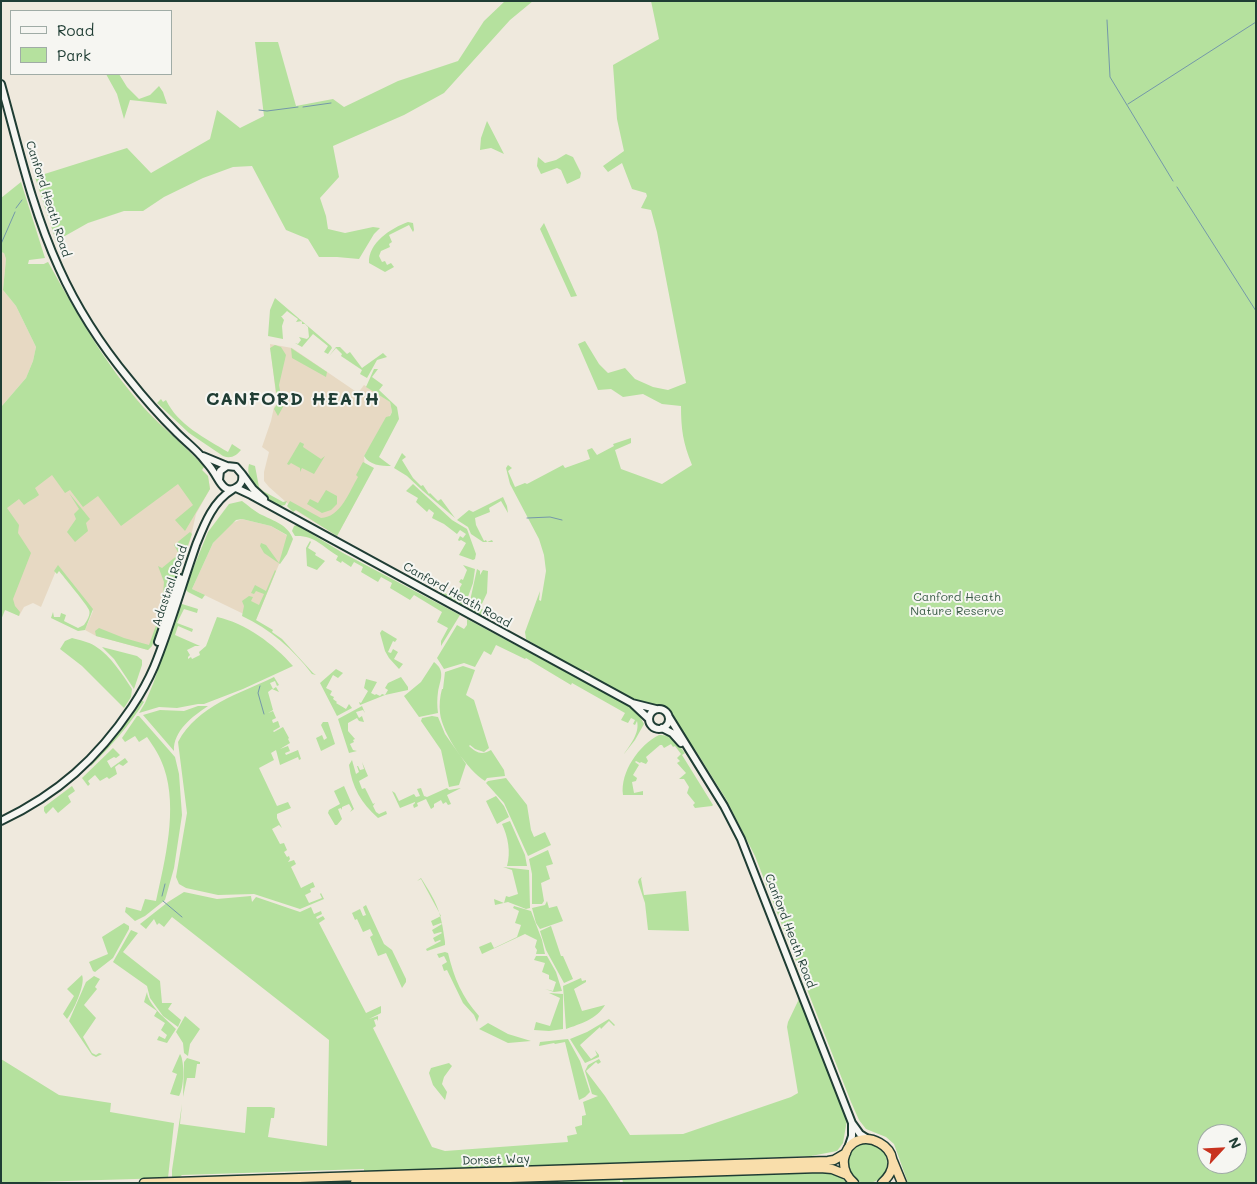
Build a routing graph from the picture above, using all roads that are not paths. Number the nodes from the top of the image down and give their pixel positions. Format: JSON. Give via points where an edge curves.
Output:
{"nodes":[{"id":1,"x":1,"y":84,"type":"edge"},
{"id":2,"x":200,"y":454,"type":"junction"},
{"id":3,"x":227,"y":466,"type":"junction"},
{"id":4,"x":242,"y":474,"type":"junction"},
{"id":5,"x":219,"y":481,"type":"junction"},
{"id":6,"x":234,"y":489,"type":"junction"},
{"id":7,"x":272,"y":507,"type":"junction"},
{"id":8,"x":178,"y":593,"type":"junction"},
{"id":9,"x":138,"y":697,"type":"junction"},
{"id":10,"x":632,"y":703,"type":"junction"},
{"id":11,"x":656,"y":709,"type":"junction"},
{"id":12,"x":669,"y":717,"type":"junction"},
{"id":13,"x":649,"y":719,"type":"junction"},
{"id":14,"x":662,"y":728,"type":"junction"},
{"id":15,"x":692,"y":755,"type":"junction"},
{"id":16,"x":1,"y":821,"type":"edge"},
{"id":17,"x":852,"y":1123,"type":"junction"},
{"id":18,"x":868,"y":1139,"type":"junction"},
{"id":19,"x":847,"y":1151,"type":"junction"},
{"id":20,"x":891,"y":1156,"type":"junction"},
{"id":21,"x":851,"y":1180,"type":"edge"},
{"id":22,"x":144,"y":1183,"type":"edge"},
{"id":23,"x":354,"y":1183,"type":"edge"},
{"id":24,"x":882,"y":1183,"type":"edge"},
{"id":25,"x":902,"y":1183,"type":"edge"}],
"edges":[{"from":1,"to":2,"type":"main road","name":"Canford Heath Road","via":[[49,244],[77,302],[95,334],[129,380]]},
{"from":2,"to":3,"type":"main road","name":"Canford Heath Road"},
{"from":2,"to":5,"type":"main road","name":"Canford Heath Road"},
{"from":3,"to":4,"type":"main road","via":[[236,466]]},
{"from":3,"to":5,"type":"main road","via":[[220,471]]},
{"from":4,"to":6,"type":"main road","via":[[242,483]]},
{"from":4,"to":7,"type":"main road","name":"Canford Heath Road"},
{"from":5,"to":6,"type":"main road","via":[[226,489]]},
{"from":5,"to":8,"type":"main road","via":[[218,497],[201,524]]},
{"from":6,"to":7,"type":"main road","name":"Canford Heath Road"},
{"from":6,"to":8,"type":"main road","name":"Adastral Road","via":[[221,497],[204,526]]},
{"from":7,"to":10,"type":"main road","name":"Canford Heath Road"},
{"from":8,"to":9,"type":"main road","name":"Adastral Road"},
{"from":8,"to":9,"type":"main road","name":"Adastral Road","via":[[154,668]]},
{"from":9,"to":16,"type":"main road","name":"Adastral Road","via":[[110,740],[81,768],[54,791]]},
{"from":10,"to":11,"type":"main road","name":"Canford Heath Road"},
{"from":10,"to":13,"type":"main road","name":"Canford Heath Road"},
{"from":11,"to":12,"type":"main road","via":[[663,709]]},
{"from":11,"to":13,"type":"main road"},
{"from":12,"to":14,"type":"main road"},
{"from":12,"to":15,"type":"main road","name":"Canford Heath Road"},
{"from":13,"to":14,"type":"main road","via":[[653,727]]},
{"from":14,"to":15,"type":"main road","name":"Canford Heath Road","via":[[676,736]]},
{"from":15,"to":17,"type":"main road","name":"Canford Heath Road","via":[[741,839]]},
{"from":17,"to":18,"type":"main road","name":"Canford Heath Road"},
{"from":17,"to":19,"type":"main road","name":"Canford Heath Road"},
{"from":18,"to":19,"type":"highway","name":"Dorset Way","via":[[856,1142]]},
{"from":18,"to":20,"type":"highway","via":[[883,1144]]},
{"from":19,"to":21,"type":"highway","via":[[844,1161]]},
{"from":19,"to":22,"type":"highway","name":"Dorset Way","via":[[828,1161]]},
{"from":20,"to":24,"type":"highway","via":[[892,1166]]},
{"from":20,"to":25,"type":"highway"},
{"from":21,"to":23,"type":"highway","name":"Dorset Way","via":[[832,1169],[820,1168]]}]}
